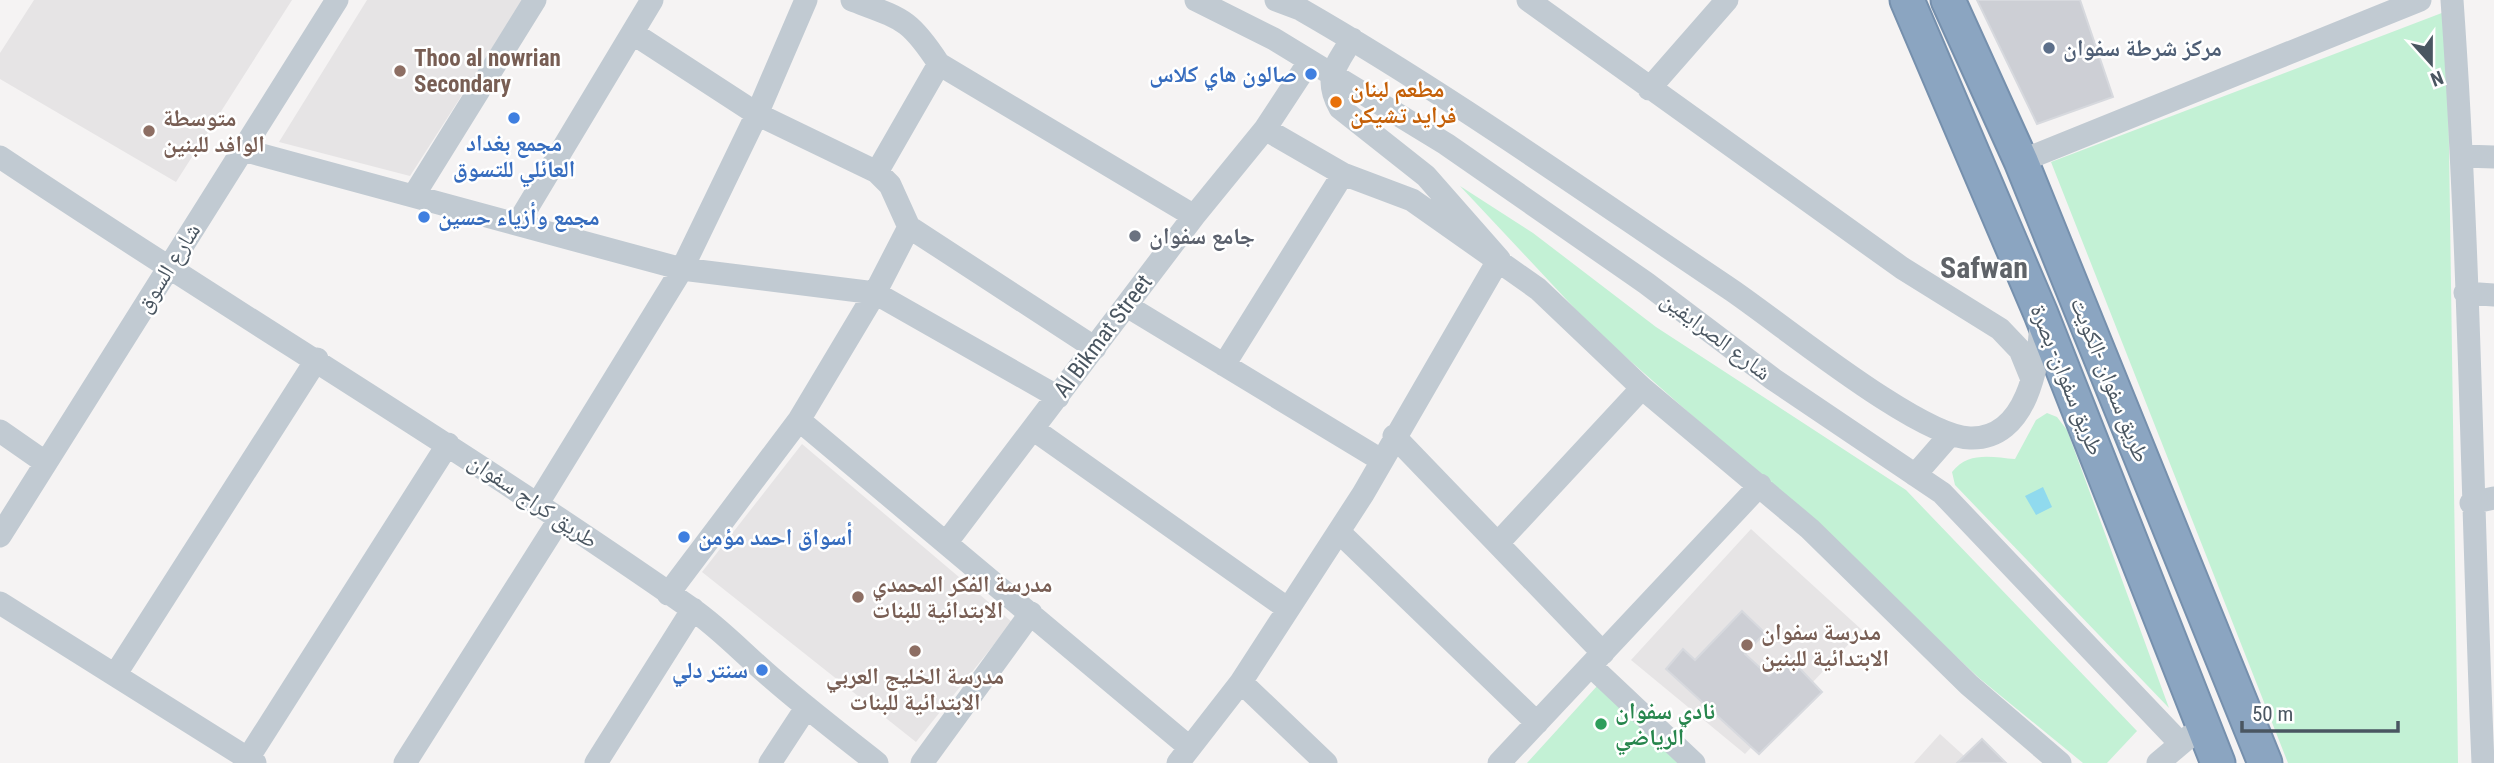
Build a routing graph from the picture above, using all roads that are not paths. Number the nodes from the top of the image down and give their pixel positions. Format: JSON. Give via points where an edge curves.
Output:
{"nodes":[{"id":1,"x":337,"y":0,"type":"edge"},
{"id":2,"x":535,"y":0,"type":"edge"},
{"id":3,"x":652,"y":0,"type":"edge"},
{"id":4,"x":806,"y":0,"type":"edge"},
{"id":5,"x":852,"y":0,"type":"edge"},
{"id":6,"x":1196,"y":0,"type":"edge"},
{"id":7,"x":1276,"y":0,"type":"edge"},
{"id":8,"x":1528,"y":0,"type":"edge"},
{"id":9,"x":1727,"y":0,"type":"edge"},
{"id":10,"x":1907,"y":0,"type":"edge"},
{"id":11,"x":1948,"y":0,"type":"edge"},
{"id":12,"x":2420,"y":0,"type":"edge"},
{"id":13,"x":2452,"y":0,"type":"edge"},
{"id":14,"x":1302,"y":5,"type":"edge"},
{"id":15,"x":634,"y":34,"type":"junction"},
{"id":16,"x":1352,"y":40,"type":"junction"},
{"id":17,"x":1309,"y":62,"type":"junction"},
{"id":18,"x":939,"y":64,"type":"junction"},
{"id":19,"x":1331,"y":76,"type":"junction"},
{"id":20,"x":1649,"y":89,"type":"junction"},
{"id":21,"x":757,"y":114,"type":"junction"},
{"id":22,"x":1265,"y":129,"type":"junction"},
{"id":23,"x":1446,"y":144,"type":"junction"},
{"id":24,"x":243,"y":150,"type":"junction"},
{"id":25,"x":2463,"y":156,"type":"junction"},
{"id":26,"x":0,"y":157,"type":"edge"},
{"id":27,"x":2494,"y":157,"type":"edge"},
{"id":28,"x":2021,"y":161,"type":"junction"},
{"id":29,"x":877,"y":172,"type":"junction"},
{"id":30,"x":1343,"y":174,"type":"junction"},
{"id":31,"x":1426,"y":176,"type":"junction"},
{"id":32,"x":414,"y":195,"type":"junction"},
{"id":33,"x":1412,"y":201,"type":"junction"},
{"id":34,"x":1194,"y":216,"type":"junction"},
{"id":35,"x":518,"y":223,"type":"junction"},
{"id":36,"x":909,"y":227,"type":"junction"},
{"id":37,"x":2059,"y":254,"type":"junction"},
{"id":38,"x":1499,"y":259,"type":"junction"},
{"id":39,"x":168,"y":269,"type":"junction"},
{"id":40,"x":682,"y":269,"type":"junction"},
{"id":41,"x":2022,"y":270,"type":"junction"},
{"id":42,"x":2073,"y":288,"type":"junction"},
{"id":43,"x":875,"y":293,"type":"junction"},
{"id":44,"x":2465,"y":293,"type":"junction"},
{"id":45,"x":2494,"y":295,"type":"edge"},
{"id":46,"x":1127,"y":306,"type":"junction"},
{"id":47,"x":2038,"y":308,"type":"junction"},
{"id":48,"x":1095,"y":348,"type":"junction"},
{"id":49,"x":317,"y":359,"type":"junction"},
{"id":50,"x":1224,"y":365,"type":"junction"},
{"id":51,"x":2031,"y":377,"type":"junction"},
{"id":52,"x":1642,"y":388,"type":"junction"},
{"id":53,"x":1058,"y":397,"type":"junction"},
{"id":54,"x":799,"y":420,"type":"junction"},
{"id":55,"x":1033,"y":429,"type":"junction"},
{"id":56,"x":1939,"y":430,"type":"junction"},
{"id":57,"x":0,"y":431,"type":"edge"},
{"id":58,"x":1394,"y":436,"type":"junction"},
{"id":59,"x":448,"y":444,"type":"junction"},
{"id":60,"x":1381,"y":460,"type":"junction"},
{"id":61,"x":46,"y":463,"type":"junction"},
{"id":62,"x":1915,"y":475,"type":"junction"},
{"id":63,"x":1760,"y":485,"type":"junction"},
{"id":64,"x":2494,"y":498,"type":"edge"},
{"id":65,"x":538,"y":503,"type":"junction"},
{"id":66,"x":2471,"y":503,"type":"junction"},
{"id":67,"x":559,"y":520,"type":"junction"},
{"id":68,"x":1339,"y":532,"type":"junction"},
{"id":69,"x":0,"y":536,"type":"edge"},
{"id":70,"x":1499,"y":542,"type":"junction"},
{"id":71,"x":947,"y":543,"type":"junction"},
{"id":72,"x":668,"y":594,"type":"junction"},
{"id":73,"x":0,"y":603,"type":"edge"},
{"id":74,"x":693,"y":609,"type":"junction"},
{"id":75,"x":1288,"y":609,"type":"junction"},
{"id":76,"x":1031,"y":613,"type":"junction"},
{"id":77,"x":1597,"y":660,"type":"junction"},
{"id":78,"x":115,"y":675,"type":"junction"},
{"id":79,"x":1241,"y":682,"type":"junction"},
{"id":80,"x":806,"y":708,"type":"junction"},
{"id":81,"x":1537,"y":723,"type":"junction"},
{"id":82,"x":2192,"y":735,"type":"junction"},
{"id":83,"x":1184,"y":755,"type":"edge"},
{"id":84,"x":249,"y":761,"type":"edge"},
{"id":85,"x":405,"y":763,"type":"edge"},
{"id":86,"x":596,"y":763,"type":"edge"},
{"id":87,"x":770,"y":763,"type":"edge"},
{"id":88,"x":877,"y":763,"type":"edge"},
{"id":89,"x":922,"y":763,"type":"edge"},
{"id":90,"x":1326,"y":763,"type":"edge"},
{"id":91,"x":1499,"y":763,"type":"edge"},
{"id":92,"x":1694,"y":763,"type":"edge"},
{"id":93,"x":2060,"y":763,"type":"edge"},
{"id":94,"x":2158,"y":763,"type":"edge"},
{"id":95,"x":2218,"y":763,"type":"edge"},
{"id":96,"x":2265,"y":763,"type":"edge"},
{"id":97,"x":2483,"y":763,"type":"edge"}],
"edges":[{"from":1,"to":24,"type":"street","name":"شارع السوق"},
{"from":2,"to":32,"type":"street"},
{"from":3,"to":15,"type":"street"},
{"from":4,"to":21,"type":"street"},
{"from":5,"to":18,"type":"street","via":[[904,20]]},
{"from":6,"to":17,"type":"street","name":"شارع الصرايفين"},
{"from":7,"to":14,"type":"street","name":"شارع الصرايفين"},
{"from":8,"to":20,"type":"street"},
{"from":9,"to":20,"type":"street"},
{"from":10,"to":41,"type":"highway","name":"طريق سفوان- بصرة"},
{"from":11,"to":28,"type":"highway","name":"طريق سفوان -الكويت"},
{"from":12,"to":28,"type":"street"},
{"from":13,"to":25,"type":"street"},
{"from":14,"to":16,"type":"street","name":"شارع الصرايفين"},
{"from":15,"to":21,"type":"street"},
{"from":15,"to":35,"type":"street"},
{"from":16,"to":19,"type":"street"},
{"from":16,"to":56,"type":"street","name":"شارع الصرايفين","via":[[1437,92],[1862,383]]},
{"from":17,"to":19,"type":"street","name":"شارع الصرايفين"},
{"from":17,"to":22,"type":"street","name":"Al Bikmat Street"},
{"from":18,"to":29,"type":"street"},
{"from":18,"to":34,"type":"street"},
{"from":19,"to":23,"type":"street","name":"شارع الصرايفين"},
{"from":19,"to":31,"type":"street","via":[[1332,94],[1340,108]]},
{"from":20,"to":51,"type":"street","via":[[1902,268],[2000,329],[2020,350]]},
{"from":21,"to":29,"type":"street"},
{"from":21,"to":40,"type":"street"},
{"from":22,"to":30,"type":"street"},
{"from":22,"to":34,"type":"street","name":"Al Bikmat Street"},
{"from":23,"to":31,"type":"street"},
{"from":23,"to":62,"type":"street","name":"شارع الصرايفين"},
{"from":24,"to":32,"type":"street"},
{"from":24,"to":39,"type":"street","name":"شارع السوق"},
{"from":25,"to":27,"type":"street"},
{"from":25,"to":44,"type":"street"},
{"from":26,"to":39,"type":"street","name":"طريق كراج سفوان"},
{"from":28,"to":37,"type":"highway","name":"طريق سفوان -الكويت"},
{"from":29,"to":36,"type":"street","via":[[890,185]]},
{"from":30,"to":33,"type":"street"},
{"from":30,"to":50,"type":"street"},
{"from":31,"to":33,"type":"street"},
{"from":31,"to":38,"type":"street"},
{"from":32,"to":35,"type":"street"},
{"from":33,"to":38,"type":"street"},
{"from":34,"to":46,"type":"street","name":"Al Bikmat Street"},
{"from":35,"to":40,"type":"street"},
{"from":36,"to":43,"type":"street"},
{"from":36,"to":48,"type":"street"},
{"from":37,"to":41,"type":"highway","via":[[2048,266]]},
{"from":37,"to":42,"type":"highway","name":"طريق سفوان -الكويت"},
{"from":38,"to":52,"type":"street","via":[[1538,289]]},
{"from":38,"to":58,"type":"street"},
{"from":39,"to":49,"type":"street","name":"طريق كراج سفوان"},
{"from":39,"to":61,"type":"street","name":"شارع السوق"},
{"from":40,"to":43,"type":"street"},
{"from":40,"to":65,"type":"street"},
{"from":41,"to":47,"type":"highway","name":"طريق سفوان- بصرة"},
{"from":42,"to":47,"type":"highway","via":[[2055,288]]},
{"from":42,"to":96,"type":"highway","name":"طريق سفوان -الكويت"},
{"from":43,"to":53,"type":"street"},
{"from":43,"to":54,"type":"street"},
{"from":44,"to":45,"type":"street"},
{"from":44,"to":66,"type":"street"},
{"from":46,"to":48,"type":"street","name":"Al Bikmat Street"},
{"from":46,"to":50,"type":"street"},
{"from":47,"to":51,"type":"street","via":[[2040,339]]},
{"from":47,"to":82,"type":"highway","name":"طريق سفوان- بصرة"},
{"from":48,"to":53,"type":"street","name":"Al Bikmat Street"},
{"from":49,"to":59,"type":"street","name":"طريق كراج سفوان"},
{"from":49,"to":78,"type":"street"},
{"from":50,"to":60,"type":"street"},
{"from":51,"to":56,"type":"street","via":[[2027,400],[1995,435],[1972,439]]},
{"from":52,"to":63,"type":"street"},
{"from":52,"to":70,"type":"street"},
{"from":53,"to":55,"type":"street","name":"Al Bikmat Street"},
{"from":54,"to":71,"type":"street"},
{"from":54,"to":72,"type":"street"},
{"from":55,"to":71,"type":"street","name":"Al Bikmat Street"},
{"from":55,"to":75,"type":"street"},
{"from":56,"to":62,"type":"street"},
{"from":57,"to":61,"type":"street"},
{"from":58,"to":60,"type":"street"},
{"from":58,"to":70,"type":"street"},
{"from":59,"to":65,"type":"street","name":"طريق كراج سفوان"},
{"from":59,"to":84,"type":"street"},
{"from":60,"to":68,"type":"street"},
{"from":61,"to":69,"type":"street","name":"شارع السوق"},
{"from":62,"to":82,"type":"street","name":"شارع الصرايفين","via":[[1942,493]]},
{"from":63,"to":77,"type":"street"},
{"from":63,"to":93,"type":"street","via":[[1969,685]]},
{"from":64,"to":66,"type":"street"},
{"from":65,"to":67,"type":"street","name":"طريق كراج سفوان"},
{"from":66,"to":97,"type":"street"},
{"from":67,"to":72,"type":"street","name":"طريق كراج سفوان"},
{"from":67,"to":85,"type":"street"},
{"from":68,"to":75,"type":"street"},
{"from":68,"to":81,"type":"street"},
{"from":70,"to":77,"type":"street"},
{"from":71,"to":76,"type":"street"},
{"from":72,"to":74,"type":"street","name":"طريق كراج سفوان"},
{"from":73,"to":78,"type":"street"},
{"from":74,"to":80,"type":"street","name":"طريق كراج سفوان"},
{"from":74,"to":86,"type":"street"},
{"from":75,"to":79,"type":"street"},
{"from":76,"to":83,"type":"street"},
{"from":76,"to":89,"type":"street"},
{"from":77,"to":81,"type":"street"},
{"from":77,"to":92,"type":"street"},
{"from":78,"to":84,"type":"street"},
{"from":79,"to":83,"type":"street"},
{"from":79,"to":90,"type":"street"},
{"from":80,"to":87,"type":"street"},
{"from":80,"to":88,"type":"street","name":"طريق كراج سفوان"},
{"from":81,"to":91,"type":"street"},
{"from":82,"to":94,"type":"street"},
{"from":82,"to":95,"type":"highway","name":"طريق سفوان- بصرة"}]}
